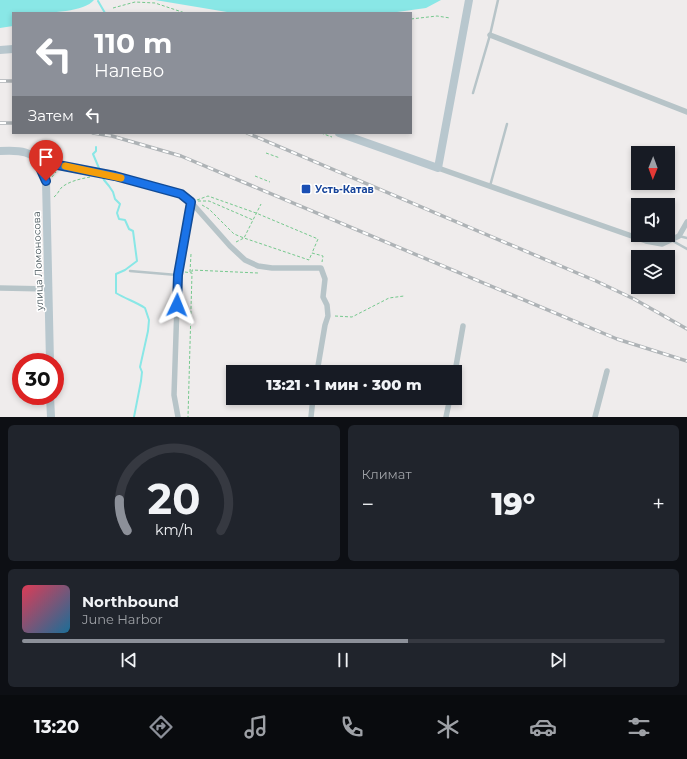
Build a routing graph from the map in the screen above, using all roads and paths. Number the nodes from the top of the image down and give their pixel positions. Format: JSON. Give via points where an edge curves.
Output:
{"nodes":[{"id":1,"x":469,"y":0,"type":"edge"},
{"id":2,"x":498,"y":0,"type":"edge"},
{"id":3,"x":113,"y":8,"type":"dead end"},
{"id":4,"x":182,"y":12,"type":"edge"},
{"id":5,"x":450,"y":18,"type":"dead end"},
{"id":6,"x":412,"y":19,"type":"edge"},
{"id":7,"x":490,"y":35,"type":"junction"},
{"id":8,"x":12,"y":49,"type":"edge"},
{"id":9,"x":0,"y":50,"type":"edge"},
{"id":10,"x":473,"y":93,"type":"dead end"},
{"id":11,"x":687,"y":112,"type":"edge"},
{"id":12,"x":507,"y":124,"type":"dead end"},
{"id":13,"x":345,"y":134,"type":"edge"},
{"id":14,"x":0,"y":151,"type":"edge"},
{"id":15,"x":266,"y":153,"type":"dead end"},
{"id":16,"x":280,"y":158,"type":"dead end"},
{"id":17,"x":37,"y":161,"type":"junction"},
{"id":18,"x":438,"y":168,"type":"junction"},
{"id":19,"x":58,"y":171,"type":"dead end"},
{"id":20,"x":256,"y":176,"type":"dead end"},
{"id":21,"x":94,"y":177,"type":"dead end"},
{"id":22,"x":50,"y":180,"type":"dead end"},
{"id":23,"x":270,"y":182,"type":"dead end"},
{"id":24,"x":490,"y":186,"type":"junction"},
{"id":25,"x":51,"y":194,"type":"dead end"},
{"id":26,"x":193,"y":202,"type":"junction"},
{"id":27,"x":261,"y":204,"type":"dead end"},
{"id":28,"x":256,"y":213,"type":"junction"},
{"id":29,"x":253,"y":220,"type":"junction"},
{"id":30,"x":687,"y":222,"type":"edge"},
{"id":31,"x":631,"y":236,"type":"edge"},
{"id":32,"x":679,"y":236,"type":"junction"},
{"id":33,"x":244,"y":238,"type":"junction"},
{"id":34,"x":675,"y":238,"type":"edge"},
{"id":35,"x":687,"y":238,"type":"edge"},
{"id":36,"x":651,"y":242,"type":"edge"},
{"id":37,"x":666,"y":242,"type":"edge"},
{"id":38,"x":675,"y":242,"type":"edge"},
{"id":39,"x":230,"y":246,"type":"junction"},
{"id":40,"x":687,"y":249,"type":"edge"},
{"id":41,"x":312,"y":253,"type":"junction"},
{"id":42,"x":191,"y":254,"type":"dead end"},
{"id":43,"x":322,"y":256,"type":"dead end"},
{"id":44,"x":130,"y":271,"type":"dead end"},
{"id":45,"x":190,"y":273,"type":"junction"},
{"id":46,"x":192,"y":273,"type":"junction"},
{"id":47,"x":258,"y":273,"type":"dead end"},
{"id":48,"x":178,"y":274,"type":"junction"},
{"id":49,"x":0,"y":288,"type":"edge"},
{"id":50,"x":49,"y":289,"type":"junction"},
{"id":51,"x":404,"y":296,"type":"dead end"},
{"id":52,"x":328,"y":316,"type":"junction"},
{"id":53,"x":463,"y":326,"type":"dead end"},
{"id":54,"x":50,"y":353,"type":"edge"},
{"id":55,"x":318,"y":365,"type":"edge"},
{"id":56,"x":456,"y":365,"type":"edge"},
{"id":57,"x":606,"y":371,"type":"dead end"},
{"id":58,"x":50,"y":405,"type":"edge"},
{"id":59,"x":312,"y":405,"type":"edge"},
{"id":60,"x":449,"y":405,"type":"edge"},
{"id":61,"x":50,"y":417,"type":"edge"},
{"id":62,"x":178,"y":417,"type":"edge"},
{"id":63,"x":188,"y":417,"type":"edge"},
{"id":64,"x":311,"y":417,"type":"edge"},
{"id":65,"x":446,"y":417,"type":"edge"},
{"id":66,"x":595,"y":417,"type":"edge"}],
"edges":[{"from":1,"to":18,"type":"main road"},
{"from":2,"to":7,"type":"lane"},
{"from":3,"to":4,"type":"path","via":[[135,2],[155,3]]},
{"from":5,"to":6,"type":"path","via":[[437,16]]},
{"from":7,"to":10,"type":"lane"},
{"from":7,"to":11,"type":"street"},
{"from":8,"to":9,"type":"main road"},
{"from":12,"to":24,"type":"lane"},
{"from":13,"to":18,"type":"main road"},
{"from":14,"to":17,"type":"main road","via":[[21,151],[31,154]]},
{"from":15,"to":16,"type":"path"},
{"from":17,"to":26,"type":"street","via":[[115,176],[181,194]]},
{"from":17,"to":50,"type":"main road","name":"улица Ломоносова","via":[[46,181]]},
{"from":18,"to":24,"type":"street"},
{"from":19,"to":22,"type":"path"},
{"from":20,"to":23,"type":"path"},
{"from":21,"to":25,"type":"path","via":[[68,183],[52,199]]},
{"from":24,"to":31,"type":"street"},
{"from":26,"to":28,"type":"path","via":[[208,196]]},
{"from":26,"to":29,"type":"path","via":[[209,201]]},
{"from":26,"to":33,"type":"path","via":[[209,209],[234,234]]},
{"from":26,"to":39,"type":"street"},
{"from":26,"to":48,"type":"street"},
{"from":27,"to":28,"type":"path"},
{"from":28,"to":29,"type":"path"},
{"from":28,"to":41,"type":"path","via":[[318,239]]},
{"from":29,"to":33,"type":"path"},
{"from":30,"to":32,"type":"street"},
{"from":32,"to":34,"type":"street"},
{"from":32,"to":35,"type":"lane"},
{"from":33,"to":39,"type":"path"},
{"from":33,"to":41,"type":"path","via":[[309,260]]},
{"from":36,"to":37,"type":"street"},
{"from":38,"to":40,"type":"lane"},
{"from":39,"to":52,"type":"street","via":[[245,260],[258,266],[321,268],[325,279],[323,297]]},
{"from":41,"to":43,"type":"path"},
{"from":42,"to":45,"type":"path"},
{"from":44,"to":48,"type":"lane"},
{"from":45,"to":46,"type":"path"},
{"from":45,"to":48,"type":"path"},
{"from":46,"to":47,"type":"path","via":[[192,270]]},
{"from":46,"to":63,"type":"path"},
{"from":48,"to":62,"type":"street","via":[[174,395]]},
{"from":49,"to":50,"type":"street"},
{"from":50,"to":54,"type":"main road","name":"улица Ломоносова"},
{"from":51,"to":52,"type":"path","via":[[389,298],[352,317]]},
{"from":52,"to":55,"type":"street"},
{"from":53,"to":56,"type":"street"},
{"from":57,"to":66,"type":"street"},
{"from":58,"to":61,"type":"main road"},
{"from":59,"to":64,"type":"street"},
{"from":60,"to":65,"type":"street"}]}
